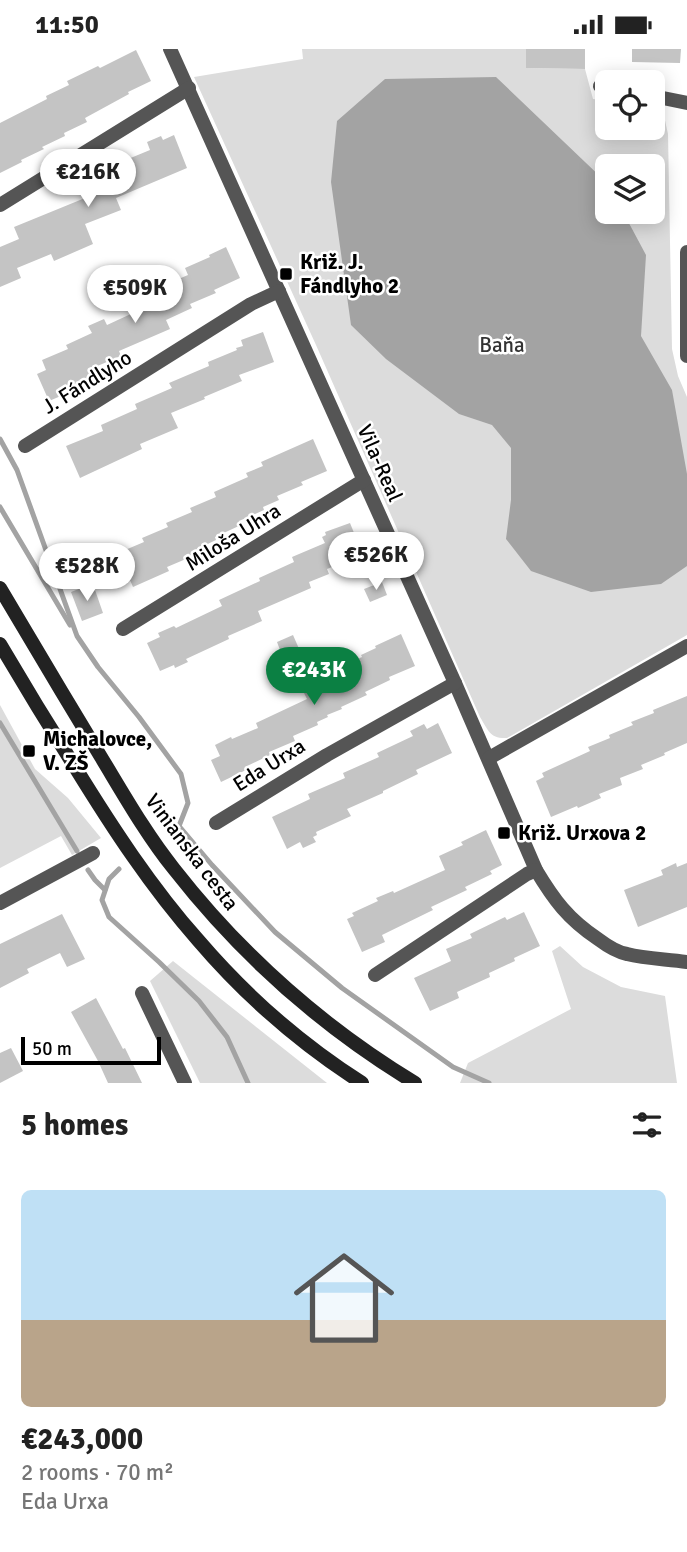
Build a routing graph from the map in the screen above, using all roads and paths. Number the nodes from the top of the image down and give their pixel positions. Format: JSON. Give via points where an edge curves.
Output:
{"nodes":[{"id":1,"x":170,"y":49,"type":"edge"},
{"id":2,"x":189,"y":89,"type":"junction"},
{"id":3,"x":665,"y":98,"type":"edge"},
{"id":4,"x":687,"y":103,"type":"edge"},
{"id":5,"x":0,"y":205,"type":"edge"},
{"id":6,"x":687,"y":252,"type":"edge"},
{"id":7,"x":279,"y":291,"type":"junction"},
{"id":8,"x":687,"y":356,"type":"edge"},
{"id":9,"x":25,"y":446,"type":"dead end"},
{"id":10,"x":364,"y":480,"type":"junction"},
{"id":11,"x":0,"y":588,"type":"edge"},
{"id":12,"x":123,"y":629,"type":"dead end"},
{"id":13,"x":0,"y":644,"type":"edge"},
{"id":14,"x":687,"y":646,"type":"edge"},
{"id":15,"x":455,"y":683,"type":"junction"},
{"id":16,"x":489,"y":758,"type":"junction"},
{"id":17,"x":216,"y":823,"type":"dead end"},
{"id":18,"x":93,"y":853,"type":"dead end"},
{"id":19,"x":536,"y":870,"type":"junction"},
{"id":20,"x":0,"y":903,"type":"edge"},
{"id":21,"x":687,"y":962,"type":"edge"},
{"id":22,"x":375,"y":975,"type":"dead end"},
{"id":23,"x":142,"y":993,"type":"dead end"},
{"id":24,"x":185,"y":1083,"type":"edge"},
{"id":25,"x":362,"y":1083,"type":"edge"},
{"id":26,"x":415,"y":1083,"type":"edge"}],
"edges":[{"from":1,"to":2,"type":"street","name":"Vila-Real"},
{"from":2,"to":5,"type":"street"},
{"from":2,"to":7,"type":"street","name":"Vila-Real"},
{"from":3,"to":4,"type":"street"},
{"from":6,"to":8,"type":"street"},
{"from":7,"to":9,"type":"street","name":"J. Fándlyho"},
{"from":7,"to":10,"type":"street","name":"Vila-Real"},
{"from":10,"to":12,"type":"street","name":"Miloša Uhra"},
{"from":10,"to":15,"type":"street","name":"Vila-Real"},
{"from":11,"to":26,"type":"main road","name":"Vinianska cesta","via":[[172,867],[274,978],[327,1024]]},
{"from":13,"to":25,"type":"main road","via":[[105,816],[198,940],[252,997]]},
{"from":14,"to":16,"type":"street"},
{"from":15,"to":16,"type":"street","name":"Vila-Real"},
{"from":15,"to":17,"type":"street","name":"Eda Urxa"},
{"from":16,"to":19,"type":"street","name":"Vila-Real"},
{"from":18,"to":20,"type":"street"},
{"from":19,"to":21,"type":"street","name":"Vila-Real","via":[[557,903],[601,942],[627,954]]},
{"from":19,"to":22,"type":"street"},
{"from":23,"to":24,"type":"street"}]}
